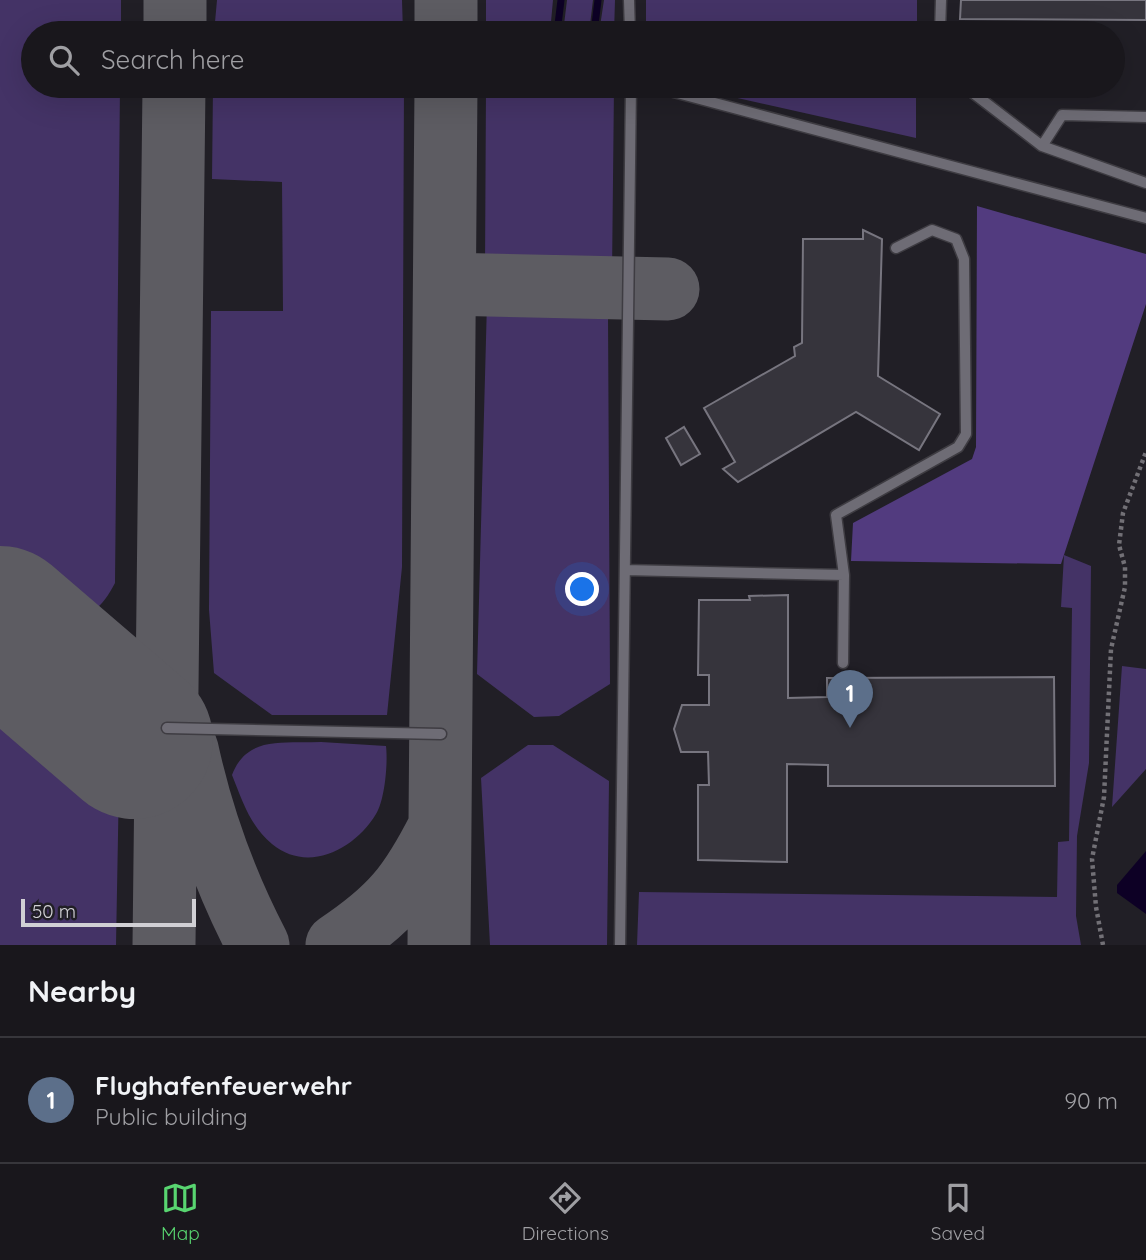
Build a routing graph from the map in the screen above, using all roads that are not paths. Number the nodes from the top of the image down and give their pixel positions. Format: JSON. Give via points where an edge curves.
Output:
{"nodes":[{"id":1,"x":629,"y":0,"type":"edge"},
{"id":2,"x":941,"y":0,"type":"edge"},
{"id":3,"x":630,"y":21,"type":"edge"},
{"id":4,"x":940,"y":21,"type":"edge"},
{"id":5,"x":631,"y":98,"type":"edge"},
{"id":6,"x":696,"y":98,"type":"edge"},
{"id":7,"x":980,"y":98,"type":"edge"},
{"id":8,"x":1146,"y":117,"type":"edge"},
{"id":9,"x":1042,"y":146,"type":"junction"},
{"id":10,"x":1146,"y":183,"type":"edge"},
{"id":11,"x":1146,"y":218,"type":"edge"},
{"id":12,"x":897,"y":248,"type":"dead end"},
{"id":13,"x":625,"y":570,"type":"junction"},
{"id":14,"x":844,"y":575,"type":"junction"},
{"id":15,"x":843,"y":663,"type":"dead end"},
{"id":16,"x":167,"y":727,"type":"dead end"},
{"id":17,"x":441,"y":734,"type":"dead end"},
{"id":18,"x":620,"y":945,"type":"edge"}],
"edges":[{"from":1,"to":3,"type":"lane"},
{"from":2,"to":4,"type":"lane"},
{"from":5,"to":13,"type":"lane"},
{"from":6,"to":11,"type":"lane"},
{"from":7,"to":9,"type":"lane"},
{"from":8,"to":9,"type":"lane","via":[[1062,115]]},
{"from":9,"to":10,"type":"lane"},
{"from":12,"to":14,"type":"lane","via":[[932,230],[956,239],[964,259],[966,434],[958,447],[836,515]]},
{"from":13,"to":14,"type":"lane"},
{"from":13,"to":18,"type":"lane"},
{"from":14,"to":15,"type":"lane"},
{"from":16,"to":17,"type":"lane"}]}
